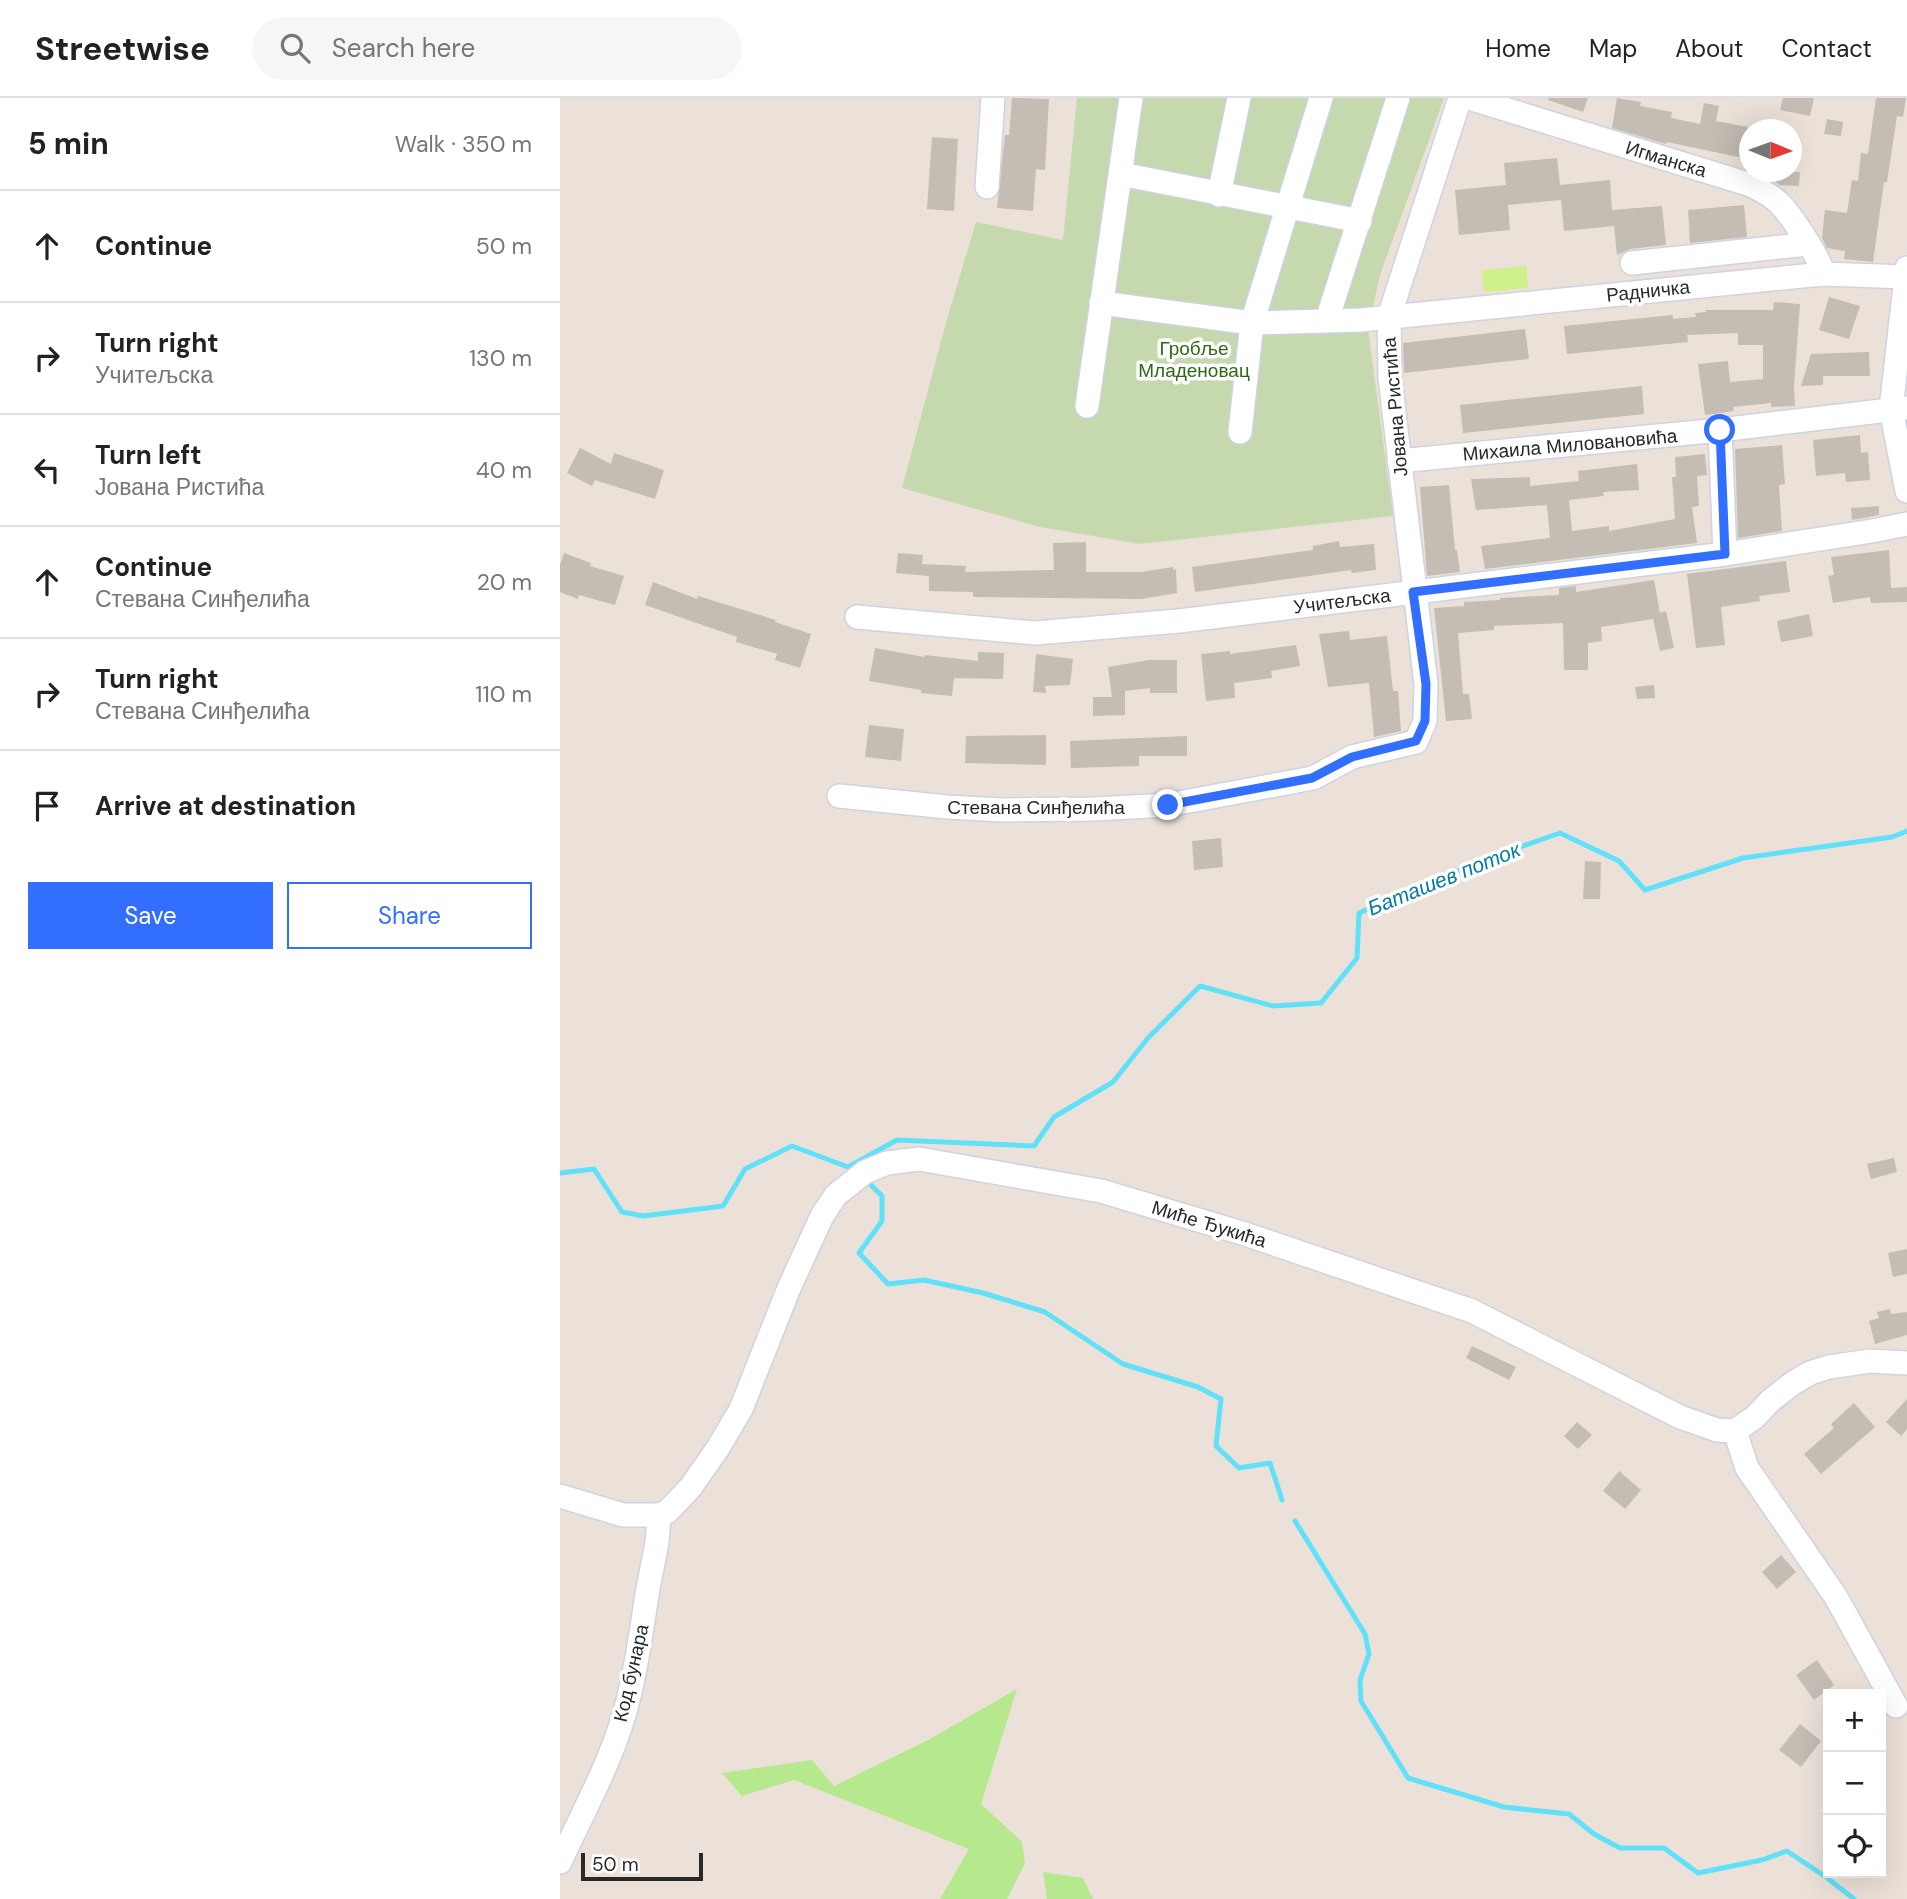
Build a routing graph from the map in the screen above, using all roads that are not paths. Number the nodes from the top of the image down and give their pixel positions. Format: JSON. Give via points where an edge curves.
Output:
{"nodes":[{"id":1,"x":993,"y":98,"type":"edge"},
{"id":2,"x":1131,"y":98,"type":"edge"},
{"id":3,"x":1239,"y":98,"type":"edge"},
{"id":4,"x":1321,"y":98,"type":"edge"},
{"id":5,"x":1398,"y":98,"type":"edge"},
{"id":6,"x":1460,"y":98,"type":"edge"},
{"id":7,"x":1469,"y":98,"type":"edge"},
{"id":8,"x":1121,"y":174,"type":"junction"},
{"id":9,"x":987,"y":187,"type":"dead end"},
{"id":10,"x":1219,"y":195,"type":"junction"},
{"id":11,"x":1287,"y":207,"type":"junction"},
{"id":12,"x":1360,"y":220,"type":"junction"},
{"id":13,"x":1808,"y":244,"type":"junction"},
{"id":14,"x":1632,"y":263,"type":"dead end"},
{"id":15,"x":1823,"y":274,"type":"junction"},
{"id":16,"x":1907,"y":274,"type":"edge"},
{"id":17,"x":1101,"y":303,"type":"junction"},
{"id":18,"x":1389,"y":317,"type":"junction"},
{"id":19,"x":1326,"y":320,"type":"junction"},
{"id":20,"x":1252,"y":323,"type":"junction"},
{"id":21,"x":1087,"y":406,"type":"dead end"},
{"id":22,"x":1899,"y":409,"type":"edge"},
{"id":23,"x":1720,"y":430,"type":"junction"},
{"id":24,"x":1240,"y":432,"type":"dead end"},
{"id":25,"x":1399,"y":461,"type":"junction"},
{"id":26,"x":1907,"y":491,"type":"edge"},
{"id":27,"x":1907,"y":524,"type":"edge"},
{"id":28,"x":1725,"y":554,"type":"junction"},
{"id":29,"x":1413,"y":592,"type":"junction"},
{"id":30,"x":858,"y":617,"type":"dead end"},
{"id":31,"x":1426,"y":684,"type":"joint"},
{"id":32,"x":839,"y":796,"type":"dead end"},
{"id":33,"x":1907,"y":1363,"type":"edge"},
{"id":34,"x":1735,"y":1431,"type":"junction"},
{"id":35,"x":560,"y":1496,"type":"edge"},
{"id":36,"x":658,"y":1515,"type":"junction"},
{"id":37,"x":1896,"y":1706,"type":"dead end"},
{"id":38,"x":560,"y":1862,"type":"edge"}],
"edges":[{"from":1,"to":9,"type":"street"},
{"from":2,"to":8,"type":"street"},
{"from":3,"to":10,"type":"street"},
{"from":4,"to":11,"type":"street"},
{"from":5,"to":12,"type":"street"},
{"from":6,"to":18,"type":"street","name":"Јована Ристића"},
{"from":7,"to":13,"type":"street","name":"Игманска","via":[[1751,185],[1781,205]]},
{"from":8,"to":10,"type":"street"},
{"from":8,"to":17,"type":"street"},
{"from":10,"to":11,"type":"street"},
{"from":11,"to":12,"type":"street"},
{"from":11,"to":20,"type":"street"},
{"from":12,"to":19,"type":"street"},
{"from":13,"to":14,"type":"street"},
{"from":13,"to":15,"type":"street","name":"Игманска"},
{"from":15,"to":16,"type":"street","name":"Радничка"},
{"from":15,"to":18,"type":"street","name":"Радничка"},
{"from":16,"to":22,"type":"street"},
{"from":17,"to":20,"type":"street","name":"Радничка"},
{"from":17,"to":21,"type":"street"},
{"from":18,"to":19,"type":"street","name":"Радничка"},
{"from":18,"to":25,"type":"street","name":"Јована Ристића"},
{"from":19,"to":20,"type":"street","name":"Радничка"},
{"from":20,"to":24,"type":"street"},
{"from":22,"to":23,"type":"street","name":"Михаила Миловановића"},
{"from":22,"to":26,"type":"street"},
{"from":23,"to":25,"type":"street","name":"Михаила Миловановића"},
{"from":23,"to":28,"type":"street"},
{"from":25,"to":29,"type":"street","name":"Јована Ристића"},
{"from":27,"to":28,"type":"street","name":"Учитељска"},
{"from":28,"to":29,"type":"street","name":"Учитељска"},
{"from":29,"to":30,"type":"street","name":"Учитељска","via":[[1180,621],[1035,633]]},
{"from":29,"to":31,"type":"street","name":"Јована Ристића"},
{"from":31,"to":32,"type":"street","name":"Стевана Синђелића","via":[[1425,721],[1416,741],[1352,757],[1312,778],[1168,805],[1094,809],[961,808]]},
{"from":33,"to":34,"type":"street","via":[[1870,1361],[1810,1373]]},
{"from":34,"to":36,"type":"street","name":"Миће Ђукића","via":[[1680,1417],[1472,1311],[1242,1233],[1101,1191],[919,1159],[887,1163],[866,1172],[836,1195],[789,1288],[741,1409],[690,1488],[667,1512]]},
{"from":34,"to":37,"type":"street","via":[[1747,1468],[1836,1597]]},
{"from":35,"to":36,"type":"street","via":[[623,1515]]},
{"from":36,"to":38,"type":"street","name":"Код бунара","via":[[634,1678],[623,1718]]}]}
